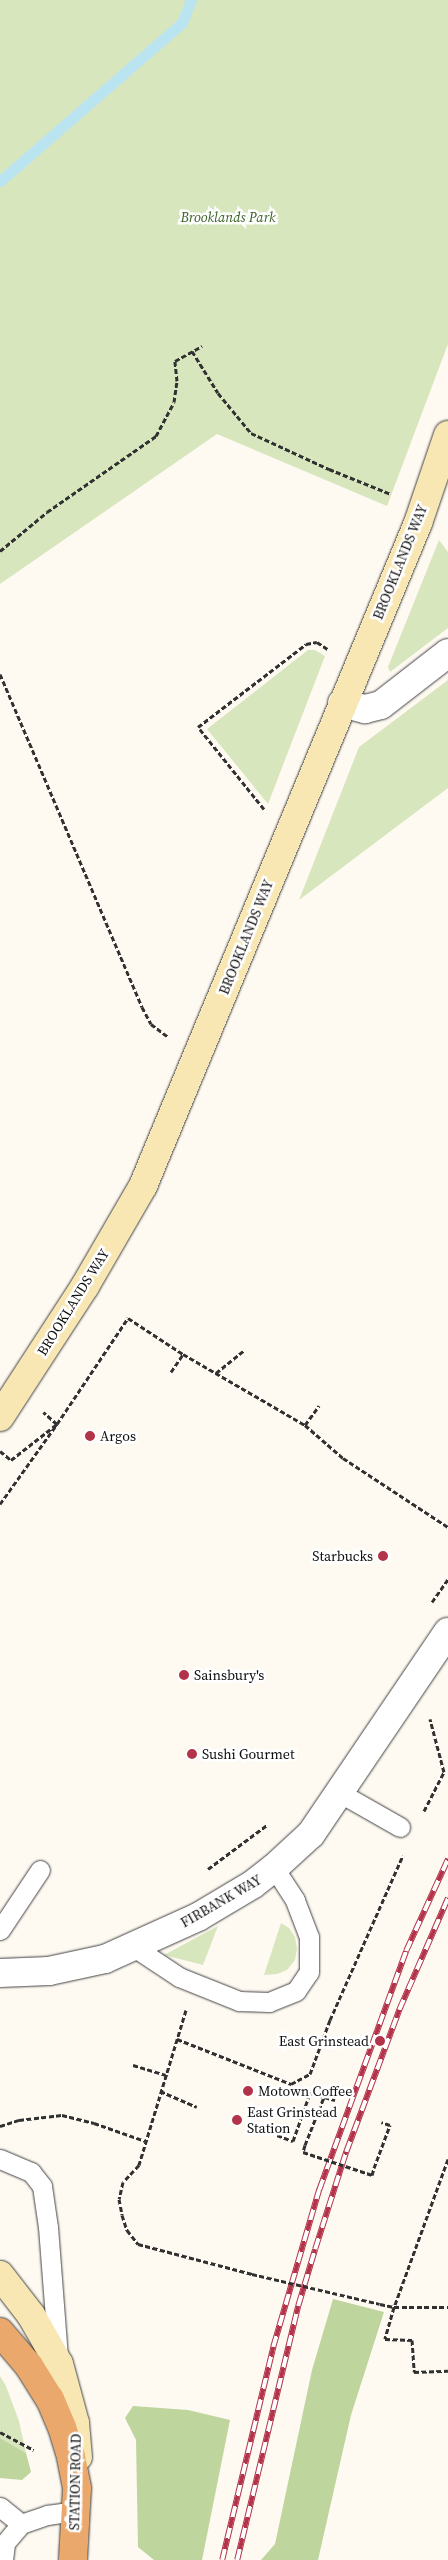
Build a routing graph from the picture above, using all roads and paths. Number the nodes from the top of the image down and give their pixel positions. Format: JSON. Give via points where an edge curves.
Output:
{"nodes":[{"id":1,"x":202,"y":346,"type":"dead end"},
{"id":2,"x":192,"y":352,"type":"junction"},
{"id":3,"x":448,"y":435,"type":"edge"},
{"id":4,"x":423,"y":504,"type":"junction"},
{"id":5,"x":0,"y":551,"type":"edge"},
{"id":6,"x":448,"y":653,"type":"edge"},
{"id":7,"x":357,"y":667,"type":"junction"},
{"id":8,"x":0,"y":674,"type":"edge"},
{"id":9,"x":342,"y":703,"type":"junction"},
{"id":10,"x":291,"y":825,"type":"junction"},
{"id":11,"x":201,"y":1049,"type":"junction"},
{"id":12,"x":244,"y":1350,"type":"dead end"},
{"id":13,"x":184,"y":1354,"type":"junction"},
{"id":14,"x":170,"y":1372,"type":"dead end"},
{"id":15,"x":216,"y":1372,"type":"junction"},
{"id":16,"x":319,"y":1406,"type":"dead end"},
{"id":17,"x":40,"y":1410,"type":"dead end"},
{"id":18,"x":0,"y":1417,"type":"edge"},
{"id":19,"x":57,"y":1424,"type":"junction"},
{"id":20,"x":305,"y":1425,"type":"junction"},
{"id":21,"x":0,"y":1451,"type":"edge"},
{"id":22,"x":0,"y":1504,"type":"edge"},
{"id":23,"x":448,"y":1527,"type":"edge"},
{"id":24,"x":448,"y":1579,"type":"edge"},
{"id":25,"x":430,"y":1605,"type":"dead end"},
{"id":26,"x":448,"y":1632,"type":"edge"},
{"id":27,"x":423,"y":1669,"type":"junction"},
{"id":28,"x":340,"y":1793,"type":"junction"},
{"id":29,"x":422,"y":1816,"type":"dead end"},
{"id":30,"x":273,"y":1820,"type":"dead end"},
{"id":31,"x":400,"y":1827,"type":"dead end"},
{"id":32,"x":405,"y":1851,"type":"dead end"},
{"id":33,"x":274,"y":1868,"type":"junction"},
{"id":34,"x":40,"y":1870,"type":"dead end"},
{"id":35,"x":201,"y":1874,"type":"dead end"},
{"id":36,"x":0,"y":1930,"type":"edge"},
{"id":37,"x":134,"y":1947,"type":"junction"},
{"id":38,"x":0,"y":1974,"type":"edge"},
{"id":39,"x":194,"y":1983,"type":"junction"},
{"id":40,"x":177,"y":2039,"type":"junction"},
{"id":41,"x":133,"y":2065,"type":"dead end"},
{"id":42,"x":165,"y":2075,"type":"junction"},
{"id":43,"x":160,"y":2091,"type":"junction"},
{"id":44,"x":324,"y":2097,"type":"junction"},
{"id":45,"x":335,"y":2100,"type":"dead end"},
{"id":46,"x":197,"y":2107,"type":"dead end"},
{"id":47,"x":381,"y":2122,"type":"dead end"},
{"id":48,"x":0,"y":2126,"type":"edge"},
{"id":49,"x":277,"y":2135,"type":"dead end"},
{"id":50,"x":145,"y":2141,"type":"junction"},
{"id":51,"x":0,"y":2159,"type":"edge"},
{"id":52,"x":448,"y":2159,"type":"edge"},
{"id":53,"x":0,"y":2275,"type":"edge"},
{"id":54,"x":394,"y":2307,"type":"junction"},
{"id":55,"x":448,"y":2307,"type":"edge"},
{"id":56,"x":0,"y":2332,"type":"edge"},
{"id":57,"x":59,"y":2364,"type":"junction"},
{"id":58,"x":448,"y":2371,"type":"edge"},
{"id":59,"x":0,"y":2432,"type":"edge"},
{"id":60,"x":36,"y":2459,"type":"dead end"},
{"id":61,"x":76,"y":2500,"type":"junction"},
{"id":62,"x":0,"y":2507,"type":"edge"},
{"id":63,"x":21,"y":2524,"type":"junction"},
{"id":64,"x":3,"y":2560,"type":"edge"},
{"id":65,"x":73,"y":2560,"type":"edge"}],
"edges":[{"from":1,"to":2,"type":"path"},
{"from":2,"to":4,"type":"path","via":[[218,394],[251,433],[378,490]]},
{"from":2,"to":5,"type":"path","via":[[175,361],[178,381],[174,402],[156,436],[47,512]]},
{"from":3,"to":4,"type":"main road","name":"BROOKLANDS WAY"},
{"from":4,"to":7,"type":"main road","name":"BROOKLANDS WAY"},
{"from":6,"to":9,"type":"street","via":[[381,705],[365,709]]},
{"from":7,"to":9,"type":"main road","name":"BROOKLANDS WAY"},
{"from":7,"to":10,"type":"path","via":[[317,642],[311,642],[198,727],[264,809]]},
{"from":8,"to":11,"type":"path","via":[[151,1024],[165,1036]]},
{"from":9,"to":10,"type":"main road","name":"BROOKLANDS WAY"},
{"from":10,"to":11,"type":"main road","name":"BROOKLANDS WAY"},
{"from":11,"to":18,"type":"main road","name":"BROOKLANDS WAY","via":[[143,1186],[85,1286]]},
{"from":12,"to":15,"type":"path"},
{"from":13,"to":14,"type":"path"},
{"from":13,"to":15,"type":"path"},
{"from":13,"to":19,"type":"path","via":[[128,1318]]},
{"from":15,"to":20,"type":"path"},
{"from":16,"to":20,"type":"path"},
{"from":17,"to":19,"type":"path"},
{"from":19,"to":21,"type":"path","via":[[11,1460]]},
{"from":19,"to":22,"type":"path"},
{"from":20,"to":23,"type":"path","via":[[343,1458]]},
{"from":24,"to":25,"type":"path"},
{"from":26,"to":27,"type":"street","name":"FIRBANK WAY"},
{"from":27,"to":28,"type":"street","name":"FIRBANK WAY"},
{"from":27,"to":29,"type":"path","via":[[431,1728],[444,1772]]},
{"from":28,"to":31,"type":"lane"},
{"from":28,"to":33,"type":"street","name":"FIRBANK WAY","via":[[311,1834]]},
{"from":30,"to":35,"type":"path"},
{"from":32,"to":40,"type":"path","via":[[330,2020],[310,2074],[291,2084]]},
{"from":33,"to":37,"type":"street","name":"FIRBANK WAY","via":[[228,1900]]},
{"from":33,"to":39,"type":"lane","via":[[295,1900],[309,1937],[309,1972],[296,1990],[270,2002],[239,2001]]},
{"from":34,"to":36,"type":"lane"},
{"from":37,"to":38,"type":"street","name":"FIRBANK WAY","via":[[78,1966]]},
{"from":37,"to":39,"type":"lane","via":[[165,1970]]},
{"from":39,"to":40,"type":"path"},
{"from":40,"to":42,"type":"path"},
{"from":41,"to":42,"type":"path"},
{"from":42,"to":43,"type":"path"},
{"from":43,"to":46,"type":"path"},
{"from":43,"to":50,"type":"path"},
{"from":44,"to":45,"type":"path"},
{"from":44,"to":47,"type":"path","bridge":true,"via":[[303,2152],[372,2176],[390,2125]]},
{"from":44,"to":49,"type":"path","via":[[310,2093],[292,2141]]},
{"from":48,"to":50,"type":"path","via":[[19,2120],[62,2115]]},
{"from":50,"to":54,"type":"path","bridge":true,"via":[[139,2165],[123,2182],[119,2199],[127,2230],[138,2244]]},
{"from":51,"to":57,"type":"lane","via":[[31,2172],[42,2186]]},
{"from":52,"to":54,"type":"path"},
{"from":53,"to":57,"type":"main road","name":"STATION ROAD","via":[[31,2315]]},
{"from":54,"to":55,"type":"path"},
{"from":54,"to":58,"type":"path","via":[[386,2339],[412,2340],[414,2372]]},
{"from":56,"to":61,"type":"highway","via":[[29,2366],[50,2399],[62,2427]]},
{"from":57,"to":61,"type":"main road","name":"STATION ROAD","via":[[75,2423],[78,2454]]},
{"from":59,"to":60,"type":"path","via":[[34,2450]]},
{"from":61,"to":63,"type":"lane"},
{"from":61,"to":65,"type":"highway","name":"STATION ROAD"},
{"from":62,"to":63,"type":"lane"},
{"from":63,"to":64,"type":"lane","via":[[5,2543]]}]}
